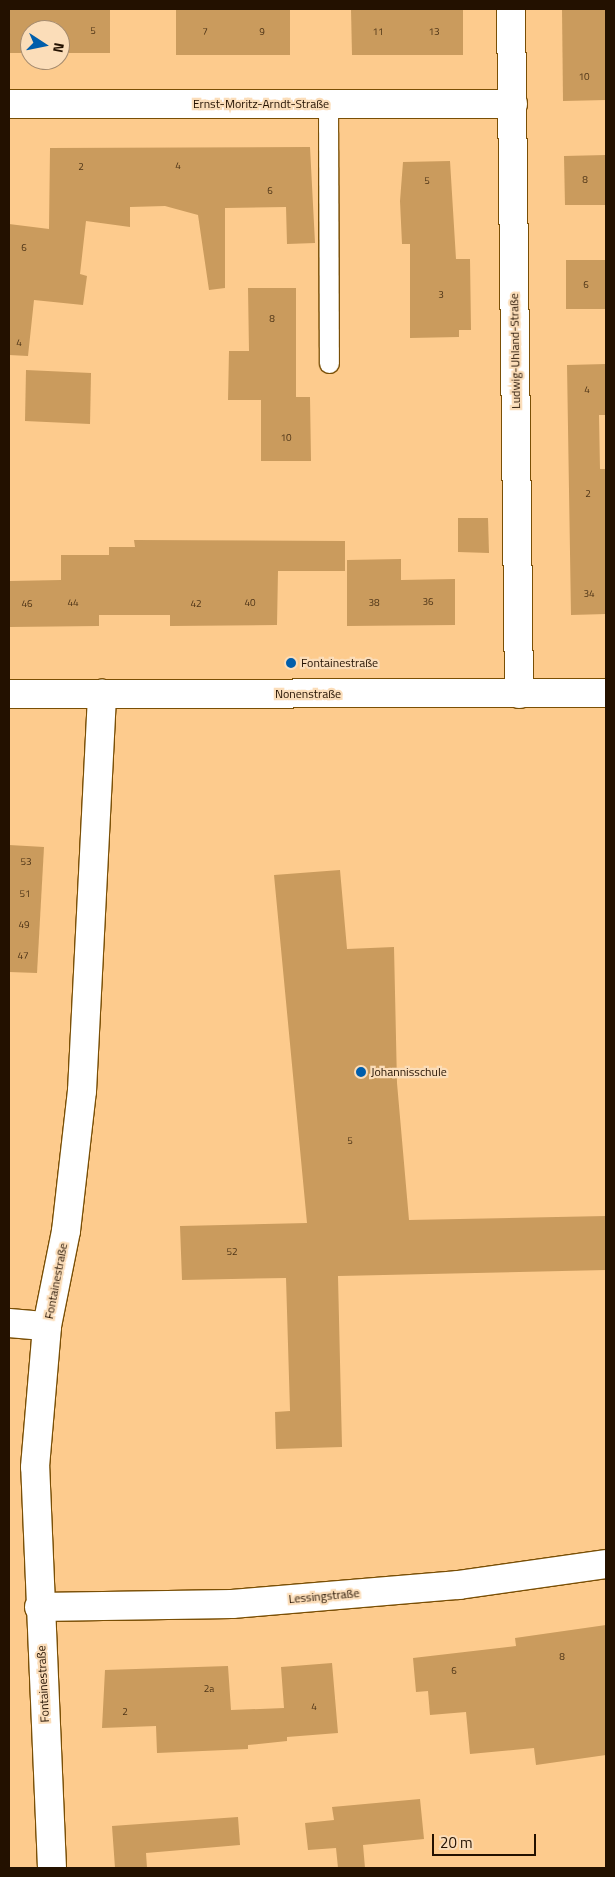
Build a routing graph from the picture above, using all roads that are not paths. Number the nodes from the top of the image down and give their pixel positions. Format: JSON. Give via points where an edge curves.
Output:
{"nodes":[{"id":1,"x":512,"y":9,"type":"edge"},
{"id":2,"x":9,"y":104,"type":"edge"},
{"id":3,"x":328,"y":104,"type":"junction"},
{"id":4,"x":513,"y":104,"type":"junction"},
{"id":5,"x":329,"y":363,"type":"dead end"},
{"id":6,"x":606,"y":692,"type":"edge"},
{"id":7,"x":9,"y":694,"type":"edge"},
{"id":8,"x":102,"y":694,"type":"junction"},
{"id":9,"x":519,"y":694,"type":"junction"},
{"id":10,"x":9,"y":1323,"type":"edge"},
{"id":11,"x":47,"y":1326,"type":"junction"},
{"id":12,"x":606,"y":1564,"type":"edge"},
{"id":13,"x":39,"y":1607,"type":"junction"},
{"id":14,"x":52,"y":1868,"type":"edge"}],
"edges":[{"from":1,"to":4,"type":"street","name":"Ludwig-Uhland-Straße"},
{"from":2,"to":3,"type":"street","name":"Ernst-Moritz-Arndt-Straße"},
{"from":3,"to":4,"type":"street","name":"Ernst-Moritz-Arndt-Straße"},
{"from":3,"to":5,"type":"lane"},
{"from":4,"to":9,"type":"street","name":"Ludwig-Uhland-Straße"},
{"from":6,"to":9,"type":"street","name":"Nonenstraße"},
{"from":7,"to":8,"type":"street","name":"Nonenstraße"},
{"from":8,"to":9,"type":"street","name":"Nonenstraße"},
{"from":8,"to":11,"type":"street","name":"Fontainestraße","via":[[82,1091],[66,1231]]},
{"from":10,"to":11,"type":"street"},
{"from":11,"to":13,"type":"street","name":"Fontainestraße","via":[[35,1467]]},
{"from":12,"to":13,"type":"street","name":"Lessingstraße","via":[[459,1585],[232,1604]]},
{"from":13,"to":14,"type":"street","name":"Fontainestraße"}]}
